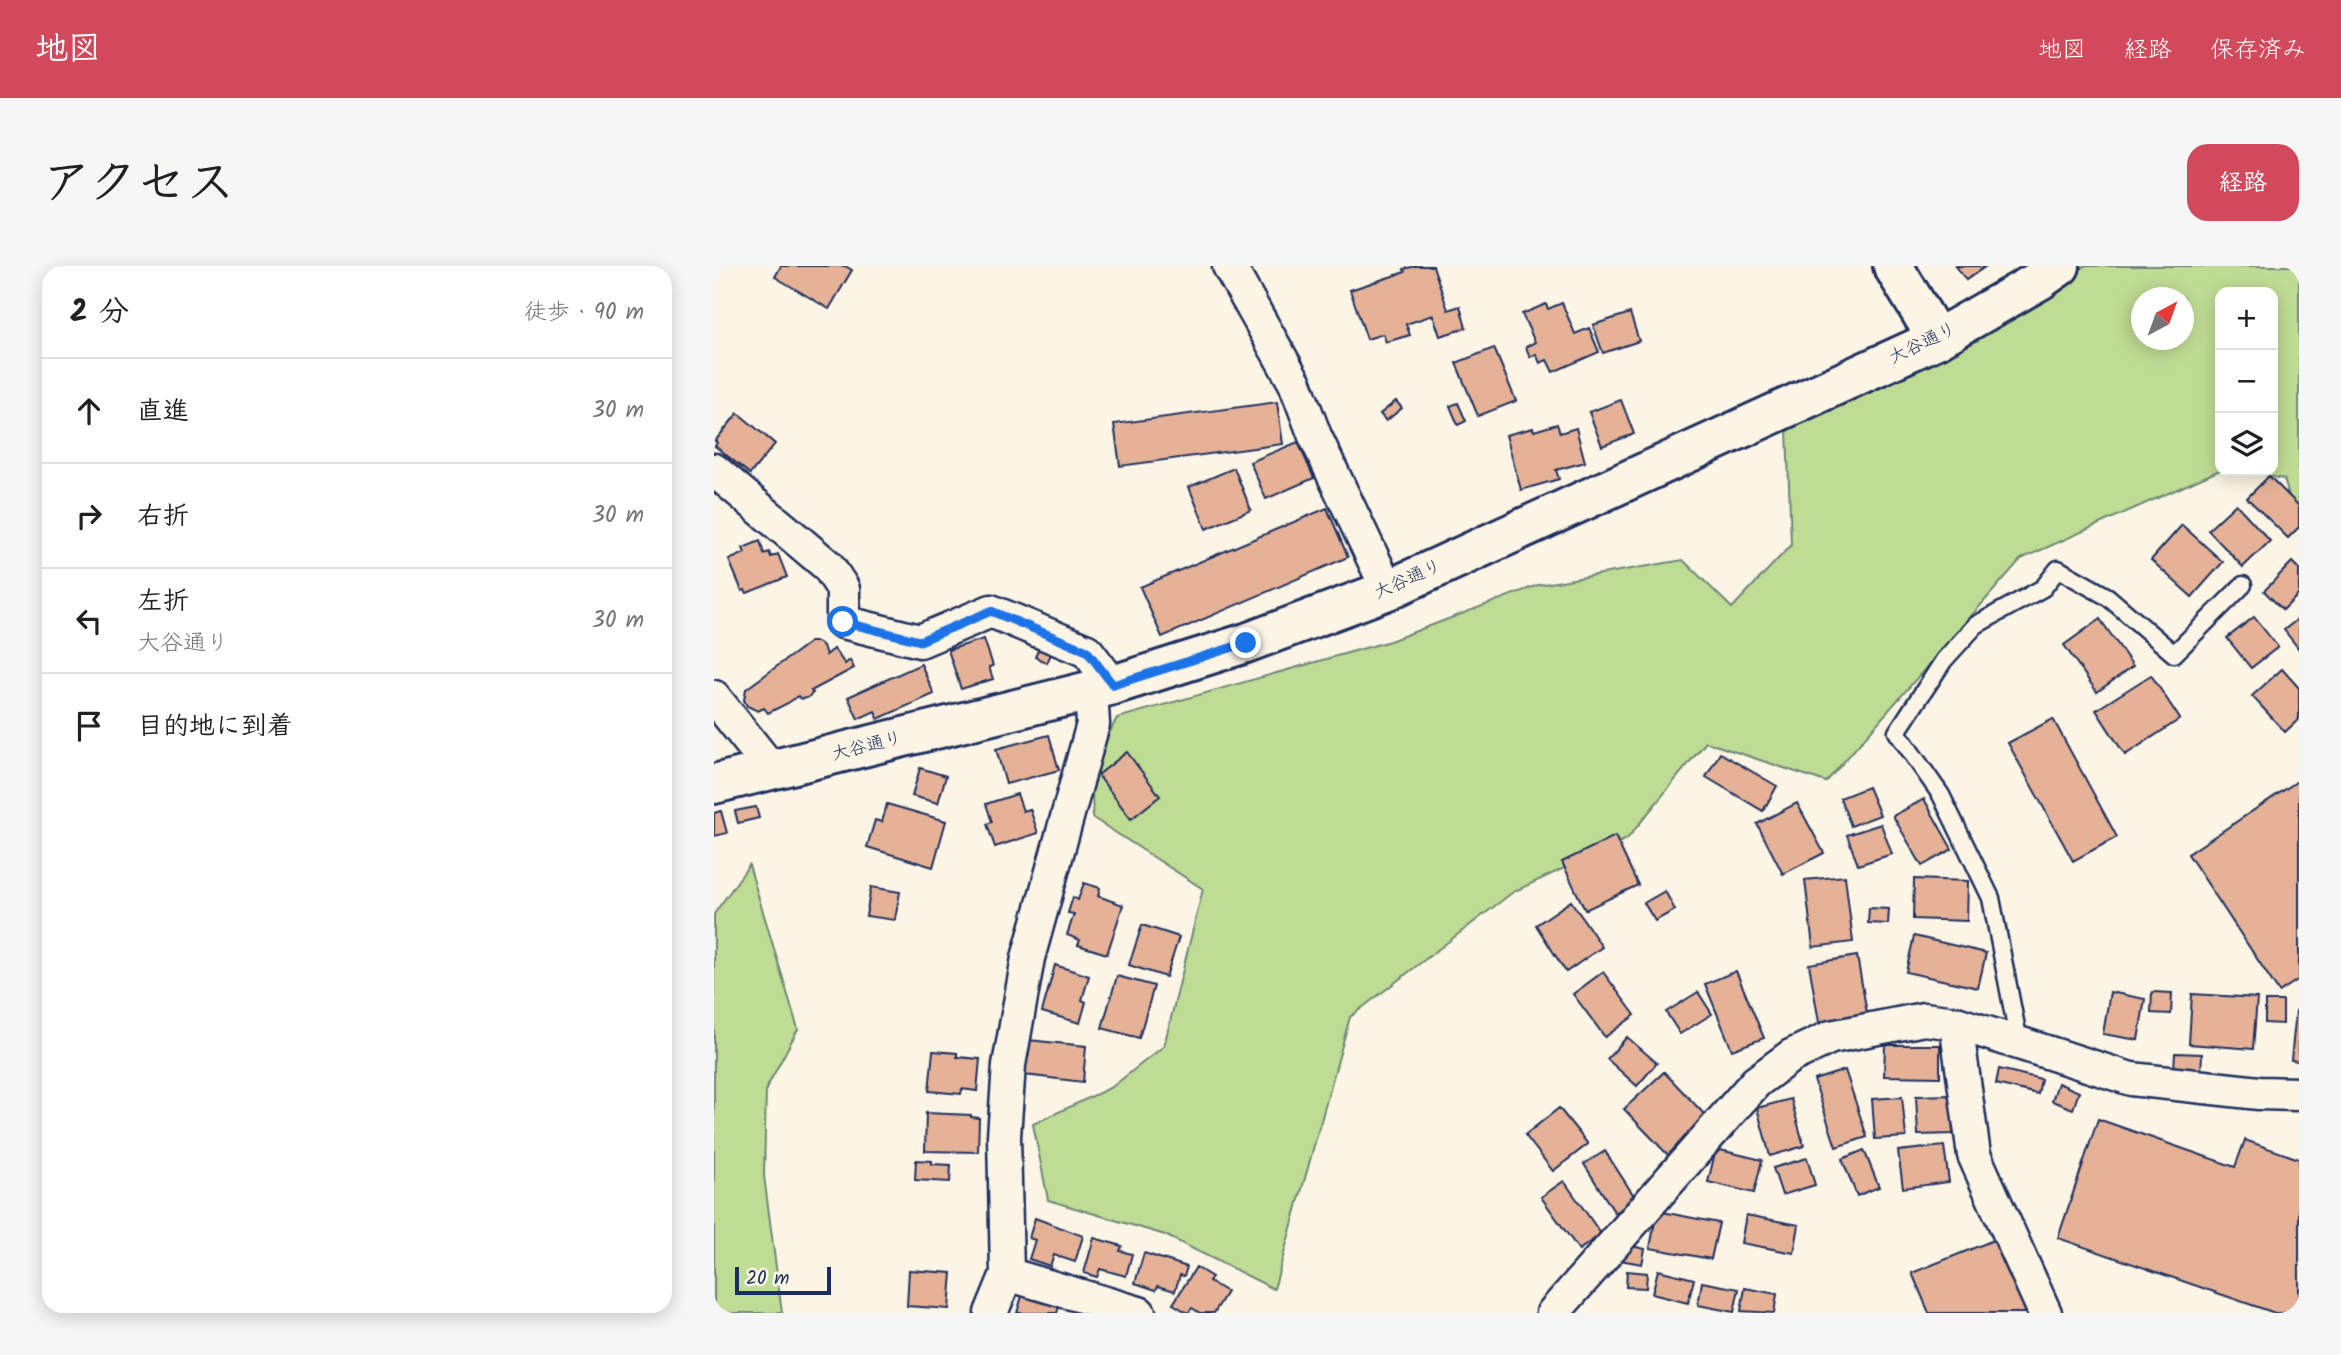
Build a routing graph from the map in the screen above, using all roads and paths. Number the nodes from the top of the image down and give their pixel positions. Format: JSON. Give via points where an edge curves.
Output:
{"nodes":[{"id":1,"x":1229,"y":266,"type":"edge"},
{"id":2,"x":1893,"y":266,"type":"edge"},
{"id":3,"x":2060,"y":266,"type":"edge"},
{"id":4,"x":1937,"y":339,"type":"junction"},
{"id":5,"x":714,"y":470,"type":"edge"},
{"id":6,"x":2243,"y":585,"type":"dead end"},
{"id":7,"x":1388,"y":590,"type":"junction"},
{"id":8,"x":1102,"y":687,"type":"junction"},
{"id":9,"x":714,"y":697,"type":"edge"},
{"id":10,"x":773,"y":771,"type":"junction"},
{"id":11,"x":714,"y":784,"type":"edge"},
{"id":12,"x":1956,"y":1023,"type":"junction"},
{"id":13,"x":2019,"y":1042,"type":"junction"},
{"id":14,"x":2299,"y":1094,"type":"edge"},
{"id":15,"x":1007,"y":1274,"type":"junction"},
{"id":16,"x":991,"y":1313,"type":"edge"},
{"id":17,"x":1139,"y":1313,"type":"edge"},
{"id":18,"x":1553,"y":1313,"type":"edge"},
{"id":19,"x":2045,"y":1313,"type":"edge"}],
"edges":[{"from":1,"to":7,"type":"street","via":[[1295,383]]},
{"from":2,"to":4,"type":"street"},
{"from":3,"to":4,"type":"street","name":"大谷通り"},
{"from":4,"to":7,"type":"street","name":"大谷通り"},
{"from":5,"to":8,"type":"street","via":[[828,566],[843,589],[843,622],[920,641],[991,611],[1087,651]]},
{"from":6,"to":13,"type":"lane","via":[[2174,654],[2108,597],[2058,569],[2043,588],[1976,625],[1944,660],[1897,732],[1941,795],[1991,898]]},
{"from":7,"to":8,"type":"street","name":"大谷通り","via":[[1246,643]]},
{"from":8,"to":10,"type":"street","name":"大谷通り"},
{"from":8,"to":15,"type":"street","via":[[1028,958],[1009,1065],[1004,1136]]},
{"from":9,"to":10,"type":"street"},
{"from":10,"to":11,"type":"street","name":"大谷通り"},
{"from":12,"to":13,"type":"street"},
{"from":12,"to":18,"type":"street","via":[[1924,1019],[1831,1037],[1791,1056],[1756,1082]]},
{"from":12,"to":19,"type":"street","via":[[1974,1155]]},
{"from":13,"to":14,"type":"street","via":[[2132,1079]]},
{"from":15,"to":16,"type":"street"},
{"from":15,"to":17,"type":"street"}]}
